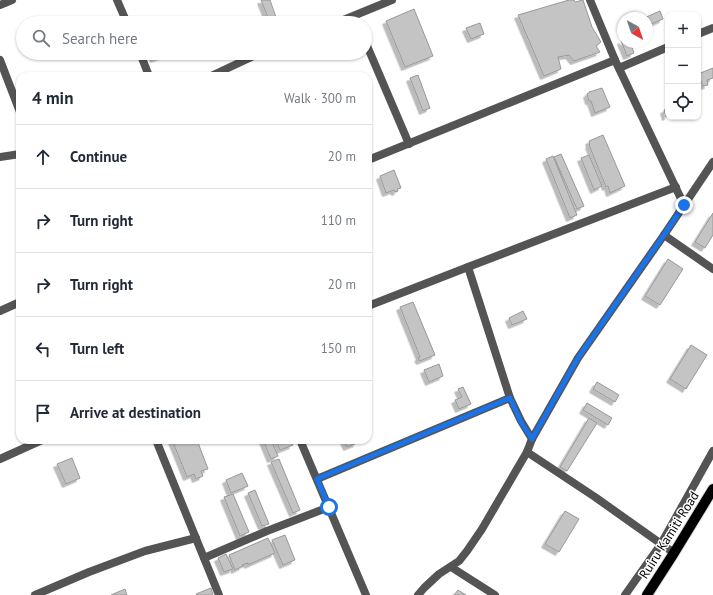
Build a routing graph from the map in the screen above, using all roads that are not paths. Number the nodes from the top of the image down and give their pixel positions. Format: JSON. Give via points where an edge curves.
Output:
{"nodes":[{"id":1,"x":12,"y":0,"type":"edge"},
{"id":2,"x":117,"y":0,"type":"edge"},
{"id":3,"x":392,"y":0,"type":"edge"},
{"id":4,"x":590,"y":0,"type":"edge"},
{"id":5,"x":0,"y":5,"type":"edge"},
{"id":6,"x":124,"y":16,"type":"edge"},
{"id":7,"x":363,"y":16,"type":"edge"},
{"id":8,"x":713,"y":28,"type":"edge"},
{"id":9,"x":701,"y":33,"type":"edge"},
{"id":10,"x":666,"y":48,"type":"edge"},
{"id":11,"x":372,"y":57,"type":"edge"},
{"id":12,"x":0,"y":60,"type":"edge"},
{"id":13,"x":143,"y":60,"type":"edge"},
{"id":14,"x":245,"y":60,"type":"edge"},
{"id":15,"x":615,"y":60,"type":"junction"},
{"id":16,"x":619,"y":68,"type":"junction"},
{"id":17,"x":147,"y":72,"type":"edge"},
{"id":18,"x":220,"y":72,"type":"edge"},
{"id":19,"x":16,"y":102,"type":"edge"},
{"id":20,"x":409,"y":144,"type":"junction"},
{"id":21,"x":16,"y":155,"type":"edge"},
{"id":22,"x":0,"y":157,"type":"edge"},
{"id":23,"x":372,"y":158,"type":"edge"},
{"id":24,"x":713,"y":162,"type":"edge"},
{"id":25,"x":676,"y":187,"type":"junction"},
{"id":26,"x":684,"y":205,"type":"junction"},
{"id":27,"x":664,"y":235,"type":"junction"},
{"id":28,"x":468,"y":266,"type":"junction"},
{"id":29,"x":713,"y":269,"type":"edge"},
{"id":30,"x":16,"y":304,"type":"edge"},
{"id":31,"x":372,"y":304,"type":"edge"},
{"id":32,"x":0,"y":311,"type":"edge"},
{"id":33,"x":510,"y":398,"type":"junction"},
{"id":34,"x":532,"y":439,"type":"junction"},
{"id":35,"x":33,"y":444,"type":"edge"},
{"id":36,"x":158,"y":444,"type":"edge"},
{"id":37,"x":302,"y":444,"type":"edge"},
{"id":38,"x":713,"y":451,"type":"edge"},
{"id":39,"x":527,"y":452,"type":"junction"},
{"id":40,"x":0,"y":459,"type":"edge"},
{"id":41,"x":317,"y":479,"type":"junction"},
{"id":42,"x":713,"y":489,"type":"edge"},
{"id":43,"x":329,"y":507,"type":"junction"},
{"id":44,"x":196,"y":538,"type":"junction"},
{"id":45,"x":661,"y":544,"type":"junction"},
{"id":46,"x":674,"y":553,"type":"junction"},
{"id":47,"x":204,"y":558,"type":"junction"},
{"id":48,"x":451,"y":567,"type":"junction"},
{"id":49,"x":35,"y":595,"type":"edge"},
{"id":50,"x":219,"y":595,"type":"edge"},
{"id":51,"x":366,"y":595,"type":"edge"},
{"id":52,"x":418,"y":595,"type":"edge"},
{"id":53,"x":495,"y":595,"type":"edge"},
{"id":54,"x":625,"y":595,"type":"edge"},
{"id":55,"x":647,"y":595,"type":"edge"}],
"edges":[{"from":1,"to":5,"type":"street"},
{"from":2,"to":6,"type":"street"},
{"from":3,"to":7,"type":"street"},
{"from":4,"to":15,"type":"street"},
{"from":8,"to":9,"type":"street"},
{"from":10,"to":16,"type":"street"},
{"from":11,"to":20,"type":"street"},
{"from":12,"to":19,"type":"street"},
{"from":13,"to":17,"type":"street"},
{"from":14,"to":18,"type":"street"},
{"from":15,"to":16,"type":"street"},
{"from":15,"to":20,"type":"street"},
{"from":16,"to":25,"type":"street"},
{"from":20,"to":23,"type":"street"},
{"from":21,"to":22,"type":"street"},
{"from":24,"to":26,"type":"street"},
{"from":25,"to":26,"type":"street"},
{"from":25,"to":28,"type":"street"},
{"from":26,"to":27,"type":"street"},
{"from":27,"to":29,"type":"street"},
{"from":27,"to":34,"type":"street","via":[[578,358]]},
{"from":28,"to":31,"type":"street"},
{"from":28,"to":33,"type":"street"},
{"from":30,"to":32,"type":"street"},
{"from":33,"to":34,"type":"street"},
{"from":33,"to":41,"type":"street"},
{"from":34,"to":39,"type":"street"},
{"from":35,"to":40,"type":"street"},
{"from":36,"to":44,"type":"street"},
{"from":37,"to":41,"type":"street"},
{"from":38,"to":45,"type":"street"},
{"from":39,"to":45,"type":"street"},
{"from":39,"to":48,"type":"street","via":[[482,529],[459,561]]},
{"from":41,"to":43,"type":"street"},
{"from":42,"to":46,"type":"main road","name":"Ruiru Kamiti Road"},
{"from":43,"to":47,"type":"street"},
{"from":43,"to":51,"type":"street"},
{"from":44,"to":47,"type":"street"},
{"from":44,"to":49,"type":"street","via":[[138,554]]},
{"from":45,"to":46,"type":"street"},
{"from":45,"to":54,"type":"street"},
{"from":46,"to":55,"type":"main road","name":"Ruiru Kamiti Road"},
{"from":47,"to":50,"type":"street"},
{"from":48,"to":52,"type":"street","via":[[439,574]]},
{"from":48,"to":53,"type":"street"}]}
